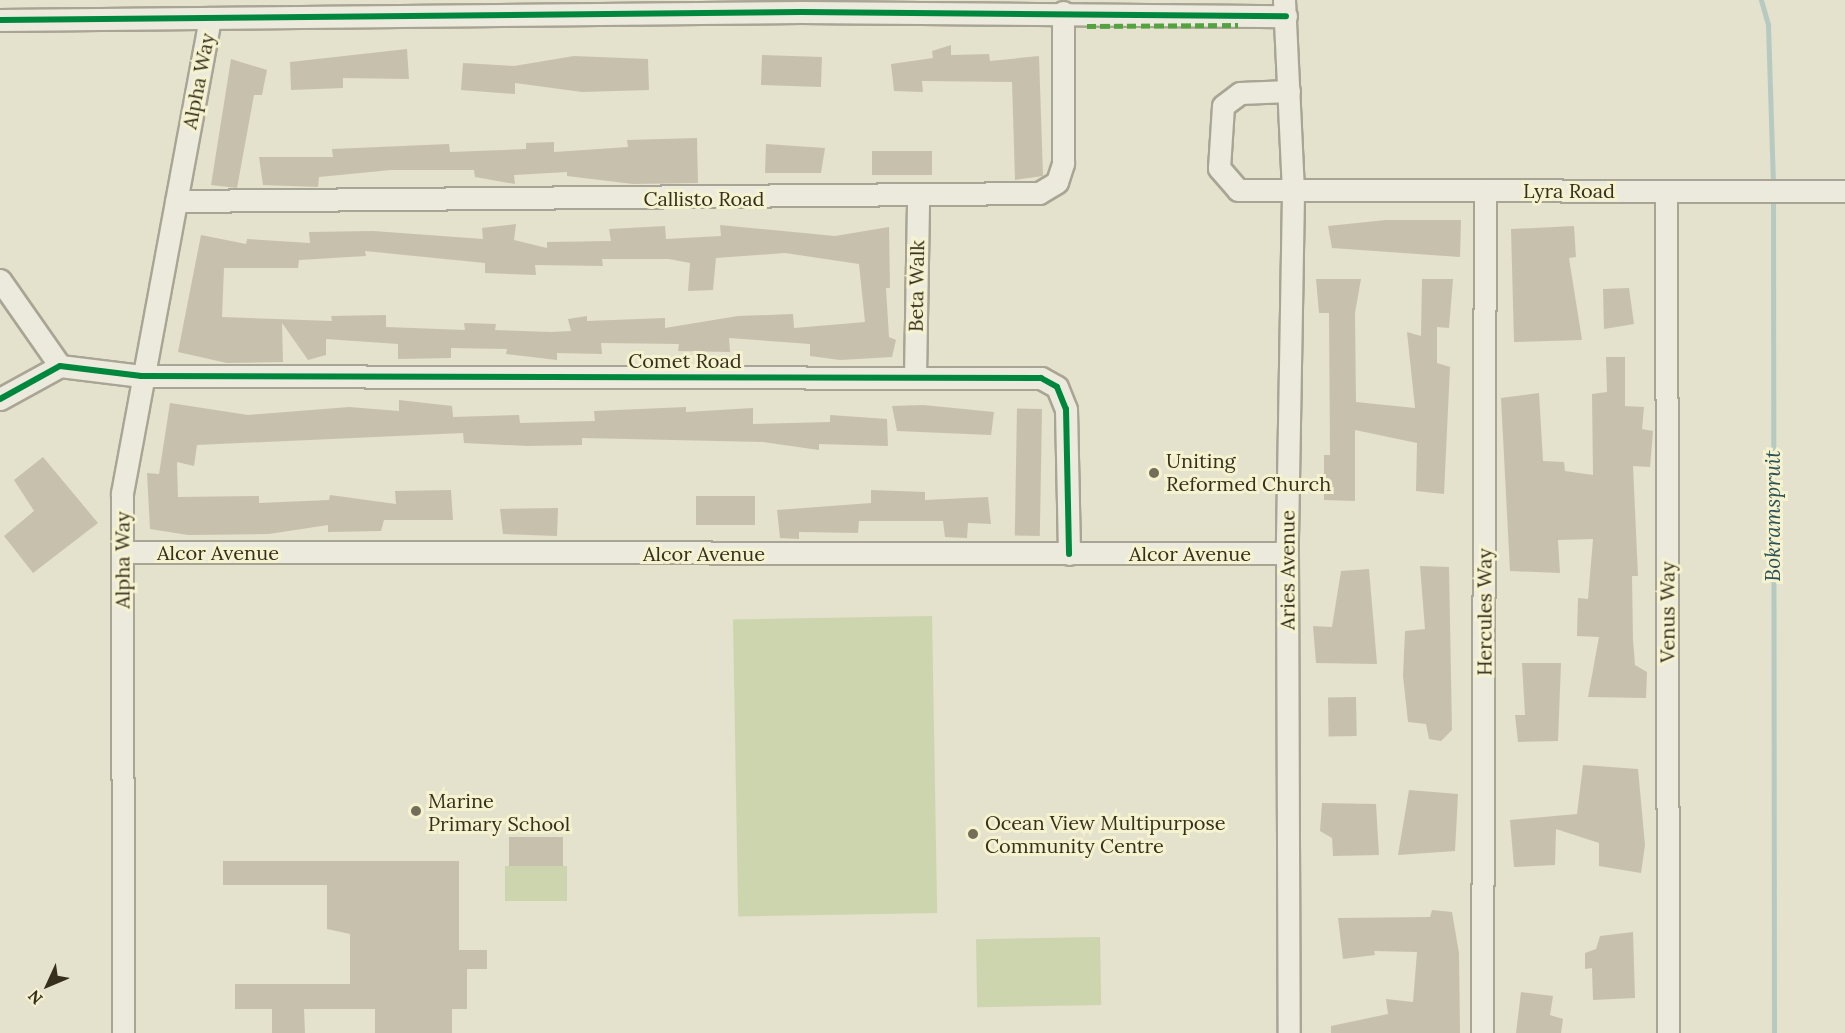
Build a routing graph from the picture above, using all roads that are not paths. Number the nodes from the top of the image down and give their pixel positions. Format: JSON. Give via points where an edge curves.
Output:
{"nodes":[{"id":1,"x":769,"y":6,"type":"edge"},
{"id":2,"x":1022,"y":6,"type":"edge"},
{"id":3,"x":1148,"y":7,"type":"edge"},
{"id":4,"x":378,"y":8,"type":"edge"},
{"id":5,"x":1285,"y":8,"type":"edge"},
{"id":6,"x":1063,"y":12,"type":"junction"},
{"id":7,"x":210,"y":18,"type":"junction"},
{"id":8,"x":0,"y":20,"type":"edge"},
{"id":9,"x":1289,"y":91,"type":"junction"},
{"id":10,"x":1485,"y":190,"type":"junction"},
{"id":11,"x":1666,"y":190,"type":"junction"},
{"id":12,"x":1845,"y":191,"type":"edge"},
{"id":13,"x":1293,"y":194,"type":"junction"},
{"id":14,"x":918,"y":197,"type":"junction"},
{"id":15,"x":176,"y":201,"type":"junction"},
{"id":16,"x":0,"y":279,"type":"edge"},
{"id":17,"x":60,"y":366,"type":"junction"},
{"id":18,"x":141,"y":376,"type":"junction"},
{"id":19,"x":915,"y":376,"type":"junction"},
{"id":20,"x":0,"y":399,"type":"edge"},
{"id":21,"x":122,"y":552,"type":"junction"},
{"id":22,"x":1287,"y":553,"type":"junction"},
{"id":23,"x":1069,"y":554,"type":"junction"},
{"id":24,"x":123,"y":1033,"type":"edge"},
{"id":25,"x":1289,"y":1033,"type":"edge"},
{"id":26,"x":1482,"y":1033,"type":"edge"},
{"id":27,"x":1668,"y":1033,"type":"edge"}],
"edges":[{"from":1,"to":2,"type":"street","name":"Alpha Way"},
{"from":1,"to":4,"type":"street","name":"Alpha Way"},
{"from":2,"to":6,"type":"street","name":"Alpha Way"},
{"from":3,"to":5,"type":"street","name":"Alpha Way"},
{"from":3,"to":6,"type":"street","name":"Alpha Way"},
{"from":4,"to":7,"type":"street","name":"Alpha Way"},
{"from":5,"to":9,"type":"street","name":"Aries Avenue"},
{"from":6,"to":14,"type":"street","name":"Callisto Road","via":[[1063,163],[1057,182],[1030,195]]},
{"from":7,"to":8,"type":"street"},
{"from":7,"to":15,"type":"street","name":"Alpha Way"},
{"from":9,"to":13,"type":"street","name":"Aries Avenue"},
{"from":9,"to":13,"type":"street","name":"Lyra Road","via":[[1240,93],[1223,106],[1219,168],[1238,190]]},
{"from":10,"to":11,"type":"street","name":"Lyra Road"},
{"from":10,"to":13,"type":"street","name":"Lyra Road"},
{"from":10,"to":26,"type":"street","name":"Hercules Way"},
{"from":11,"to":12,"type":"street","name":"Lyra Road"},
{"from":11,"to":27,"type":"street","name":"Venus Way"},
{"from":13,"to":22,"type":"street","name":"Aries Avenue"},
{"from":14,"to":15,"type":"street","name":"Callisto Road"},
{"from":14,"to":19,"type":"street","name":"Beta Walk"},
{"from":15,"to":18,"type":"street","name":"Alpha Way"},
{"from":16,"to":17,"type":"street"},
{"from":17,"to":18,"type":"street","name":"Comet Road"},
{"from":17,"to":20,"type":"street"},
{"from":18,"to":19,"type":"street","name":"Comet Road"},
{"from":18,"to":21,"type":"street","name":"Alpha Way","via":[[124,471]]},
{"from":19,"to":23,"type":"street","name":"Comet Road","via":[[1041,378],[1057,387],[1069,429]]},
{"from":21,"to":23,"type":"street","name":"Alcor Avenue"},
{"from":21,"to":24,"type":"street","name":"Alpha Way"},
{"from":22,"to":23,"type":"street","name":"Alcor Avenue"},
{"from":22,"to":25,"type":"street","name":"Aries Avenue"}]}
